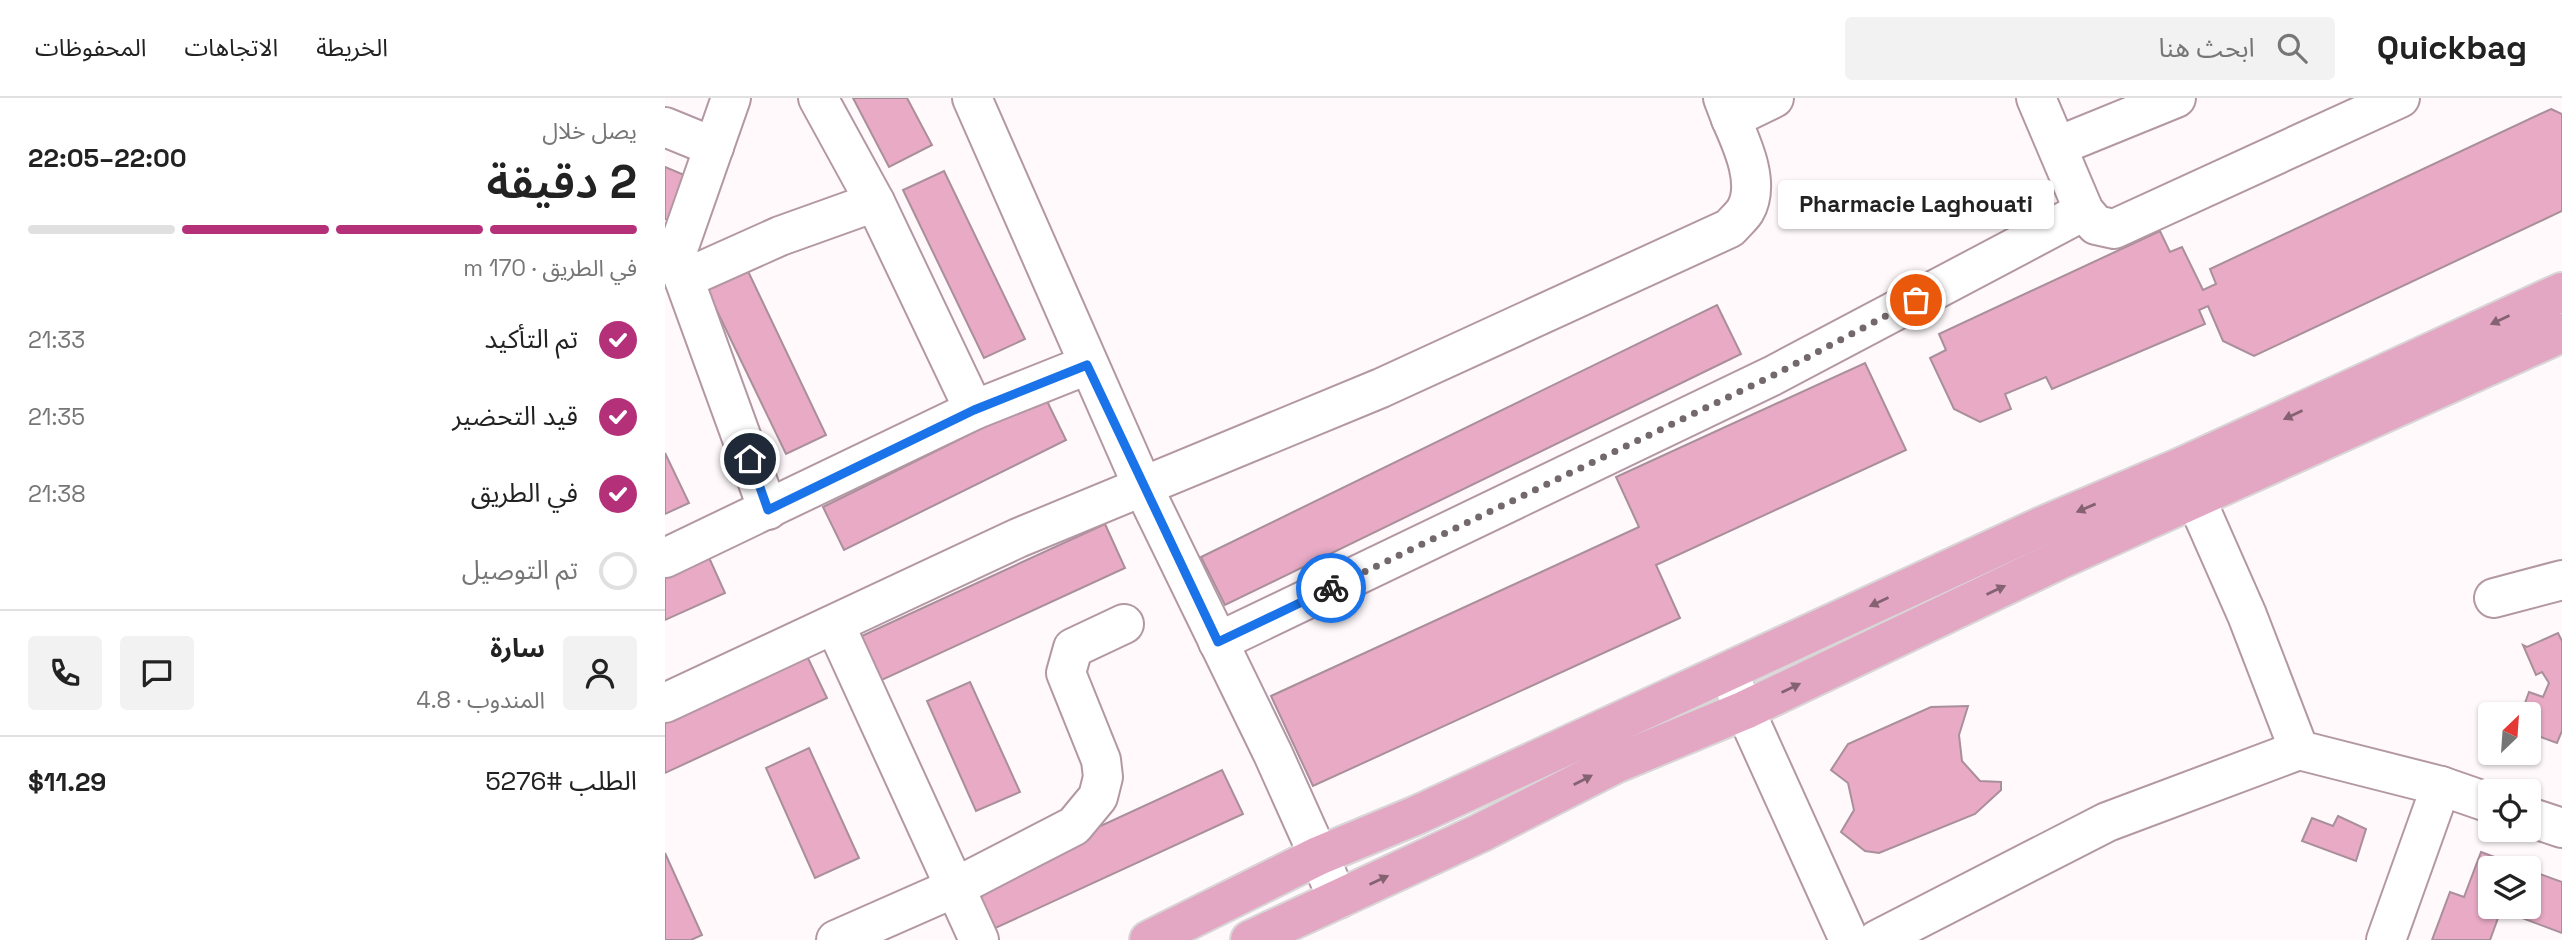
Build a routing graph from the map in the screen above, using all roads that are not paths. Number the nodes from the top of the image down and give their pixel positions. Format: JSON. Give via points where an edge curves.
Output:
{"nodes":[{"id":1,"x":731,"y":98,"type":"edge"},
{"id":2,"x":818,"y":98,"type":"edge"},
{"id":3,"x":972,"y":98,"type":"edge"},
{"id":4,"x":1774,"y":98,"type":"edge"},
{"id":5,"x":2036,"y":98,"type":"edge"},
{"id":6,"x":2176,"y":98,"type":"edge"},
{"id":7,"x":2400,"y":98,"type":"edge"},
{"id":8,"x":1727,"y":108,"type":"edge"},
{"id":9,"x":665,"y":127,"type":"edge"},
{"id":10,"x":2057,"y":146,"type":"junction"},
{"id":11,"x":714,"y":147,"type":"junction"},
{"id":12,"x":875,"y":202,"type":"junction"},
{"id":13,"x":2084,"y":211,"type":"junction"},
{"id":14,"x":675,"y":264,"type":"edge"},
{"id":15,"x":2562,"y":292,"type":"edge"},
{"id":16,"x":2562,"y":333,"type":"edge"},
{"id":17,"x":1087,"y":365,"type":"junction"},
{"id":18,"x":974,"y":410,"type":"junction"},
{"id":19,"x":2189,"y":482,"type":"junction"},
{"id":20,"x":1143,"y":487,"type":"junction"},
{"id":21,"x":768,"y":510,"type":"junction"},
{"id":22,"x":665,"y":558,"type":"edge"},
{"id":23,"x":2562,"y":580,"type":"edge"},
{"id":24,"x":2494,"y":598,"type":"dead end"},
{"id":25,"x":1124,"y":624,"type":"dead end"},
{"id":26,"x":835,"y":625,"type":"junction"},
{"id":27,"x":1218,"y":642,"type":"junction"},
{"id":28,"x":1728,"y":673,"type":"junction"},
{"id":29,"x":665,"y":704,"type":"edge"},
{"id":30,"x":1745,"y":710,"type":"junction"},
{"id":31,"x":2299,"y":750,"type":"junction"},
{"id":32,"x":2441,"y":786,"type":"junction"},
{"id":33,"x":2478,"y":799,"type":"edge"},
{"id":34,"x":2541,"y":821,"type":"edge"},
{"id":35,"x":2562,"y":828,"type":"edge"},
{"id":36,"x":1318,"y":856,"type":"junction"},
{"id":37,"x":954,"y":888,"type":"junction"},
{"id":38,"x":1338,"y":899,"type":"junction"},
{"id":39,"x":836,"y":940,"type":"edge"},
{"id":40,"x":979,"y":940,"type":"edge"},
{"id":41,"x":1149,"y":940,"type":"edge"},
{"id":42,"x":1250,"y":940,"type":"edge"},
{"id":43,"x":1849,"y":940,"type":"edge"},
{"id":44,"x":1877,"y":940,"type":"edge"},
{"id":45,"x":2386,"y":940,"type":"edge"}],
"edges":[{"from":1,"to":11,"type":"street"},
{"from":2,"to":12,"type":"street"},
{"from":3,"to":17,"type":"street"},
{"from":4,"to":8,"type":"street"},
{"from":5,"to":10,"type":"street"},
{"from":6,"to":10,"type":"street"},
{"from":7,"to":13,"type":"street","via":[[2114,229],[2096,225]]},
{"from":8,"to":20,"type":"street","via":[[1744,147],[1751,187],[1746,210],[1730,228],[1381,388]]},
{"from":9,"to":11,"type":"street"},
{"from":10,"to":13,"type":"street"},
{"from":11,"to":14,"type":"street"},
{"from":12,"to":14,"type":"street","via":[[780,236]]},
{"from":12,"to":18,"type":"street"},
{"from":13,"to":27,"type":"street","via":[[1772,376]]},
{"from":14,"to":21,"type":"street"},
{"from":15,"to":19,"type":"main road","one_way":true},
{"from":16,"to":19,"type":"main road"},
{"from":17,"to":18,"type":"street"},
{"from":17,"to":20,"type":"street"},
{"from":18,"to":21,"type":"street"},
{"from":19,"to":28,"type":"main road","one_way":true,"via":[[2040,527]]},
{"from":30,"to":19,"type":"main road","one_way":true},
{"from":19,"to":31,"type":"street"},
{"from":20,"to":26,"type":"street","via":[[1018,538]]},
{"from":20,"to":27,"type":"street"},
{"from":21,"to":22,"type":"street"},
{"from":23,"to":24,"type":"street"},
{"from":25,"to":37,"type":"street","via":[[1073,648],[1067,661],[1066,673],[1101,760],[1098,797],[1074,826]]},
{"from":26,"to":29,"type":"street"},
{"from":26,"to":37,"type":"street"},
{"from":27,"to":36,"type":"street"},
{"from":28,"to":30,"type":"street"},
{"from":28,"to":36,"type":"main road"},
{"from":38,"to":30,"type":"main road","one_way":true,"via":[[1615,764]]},
{"from":30,"to":43,"type":"street"},
{"from":31,"to":32,"type":"street"},
{"from":31,"to":44,"type":"street","via":[[2107,822]]},
{"from":32,"to":33,"type":"street"},
{"from":32,"to":45,"type":"street"},
{"from":34,"to":35,"type":"street"},
{"from":36,"to":38,"type":"street"},
{"from":36,"to":41,"type":"main road"},
{"from":37,"to":39,"type":"street"},
{"from":37,"to":40,"type":"street"},
{"from":38,"to":42,"type":"main road"}]}
